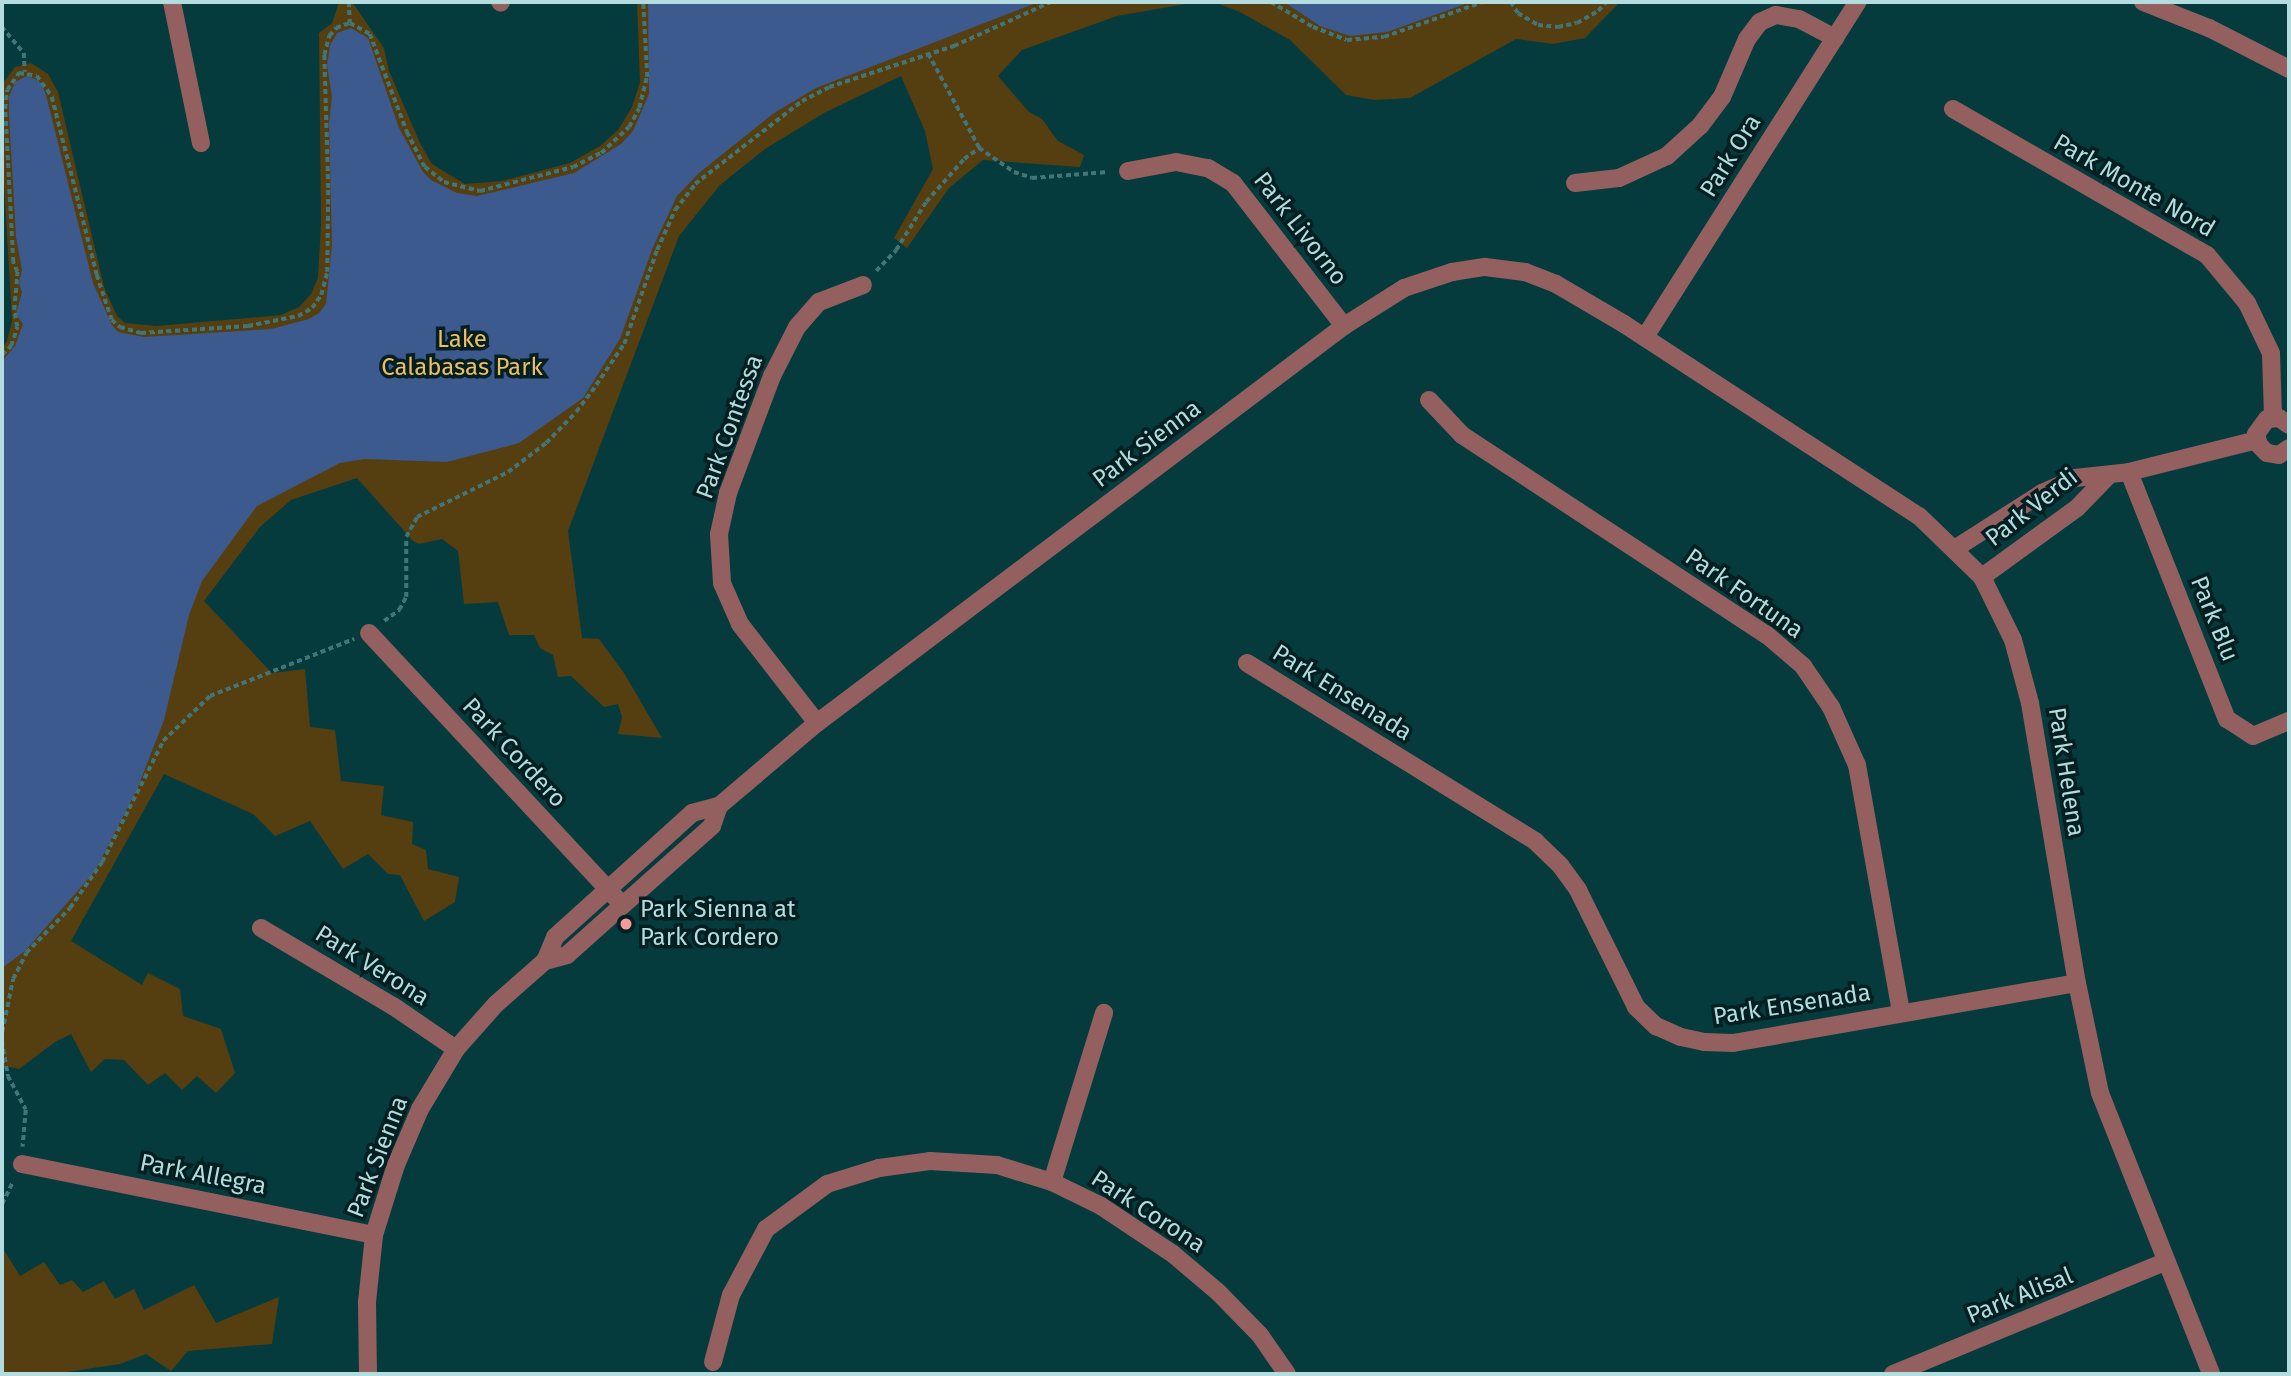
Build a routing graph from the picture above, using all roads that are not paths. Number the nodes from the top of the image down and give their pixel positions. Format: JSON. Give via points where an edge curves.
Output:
{"nodes":[{"id":1,"x":172,"y":2,"type":"edge"},
{"id":2,"x":1858,"y":2,"type":"edge"},
{"id":3,"x":2143,"y":2,"type":"edge"},
{"id":4,"x":1835,"y":38,"type":"junction"},
{"id":5,"x":2289,"y":69,"type":"edge"},
{"id":6,"x":1953,"y":108,"type":"dead end"},
{"id":7,"x":201,"y":143,"type":"dead end"},
{"id":8,"x":1128,"y":171,"type":"road end"},
{"id":9,"x":1575,"y":183,"type":"dead end"},
{"id":10,"x":863,"y":285,"type":"road end"},
{"id":11,"x":1344,"y":326,"type":"junction"},
{"id":12,"x":1645,"y":337,"type":"junction"},
{"id":13,"x":1429,"y":400,"type":"dead end"},
{"id":14,"x":2281,"y":421,"type":"edge"},
{"id":15,"x":2257,"y":440,"type":"junction"},
{"id":16,"x":2289,"y":448,"type":"edge"},
{"id":17,"x":2129,"y":472,"type":"junction"},
{"id":18,"x":2109,"y":475,"type":"junction"},
{"id":19,"x":1956,"y":548,"type":"junction"},
{"id":20,"x":1982,"y":577,"type":"junction"},
{"id":21,"x":369,"y":633,"type":"road end"},
{"id":22,"x":1247,"y":663,"type":"dead end"},
{"id":23,"x":2289,"y":721,"type":"edge"},
{"id":24,"x":817,"y":723,"type":"junction"},
{"id":25,"x":719,"y":806,"type":"junction"},
{"id":26,"x":607,"y":888,"type":"junction"},
{"id":27,"x":623,"y":905,"type":"junction"},
{"id":28,"x":261,"y":928,"type":"dead end"},
{"id":29,"x":545,"y":961,"type":"junction"},
{"id":30,"x":2077,"y":983,"type":"junction"},
{"id":31,"x":1104,"y":1013,"type":"dead end"},
{"id":32,"x":1901,"y":1013,"type":"junction"},
{"id":33,"x":456,"y":1049,"type":"junction"},
{"id":34,"x":22,"y":1164,"type":"road end"},
{"id":35,"x":1052,"y":1182,"type":"junction"},
{"id":36,"x":374,"y":1235,"type":"junction"},
{"id":37,"x":2165,"y":1262,"type":"junction"},
{"id":38,"x":713,"y":1362,"type":"dead end"},
{"id":39,"x":368,"y":1374,"type":"edge"},
{"id":40,"x":1287,"y":1374,"type":"edge"},
{"id":41,"x":1893,"y":1374,"type":"edge"},
{"id":42,"x":2211,"y":1374,"type":"edge"}],
"edges":[{"from":1,"to":7,"type":"street"},
{"from":2,"to":4,"type":"street","name":"Park Ora"},
{"from":3,"to":5,"type":"street","via":[[2209,28]]},
{"from":4,"to":9,"type":"street","via":[[1799,19],[1776,15],[1760,22],[1722,97],[1700,126],[1667,156],[1619,178]]},
{"from":4,"to":12,"type":"street","name":"Park Ora"},
{"from":6,"to":14,"type":"street","name":"Park Monte Nord","via":[[2207,255],[2247,303],[2271,352]]},
{"from":8,"to":11,"type":"street","name":"Park Livorno","via":[[1176,162],[1208,168],[1233,183]]},
{"from":10,"to":24,"type":"street","name":"Park Contessa","via":[[819,302],[797,327],[772,376],[728,493],[719,534],[722,583],[740,624]]},
{"from":11,"to":12,"type":"street","name":"Park Sienna","via":[[1404,288],[1485,267],[1525,272],[1556,284]]},
{"from":11,"to":24,"type":"street","name":"Park Sienna"},
{"from":12,"to":19,"type":"street","name":"Park Helena","via":[[1919,516]]},
{"from":13,"to":32,"type":"street","name":"Park Fortuna","via":[[1462,435],[1767,635],[1803,666],[1831,707],[1857,765]]},
{"from":14,"to":15,"type":"street","via":[[2262,423]]},
{"from":15,"to":16,"type":"street","via":[[2262,450],[2273,455]]},
{"from":15,"to":17,"type":"street","name":"Park Verdi"},
{"from":17,"to":18,"type":"street","name":"Park Verdi"},
{"from":17,"to":23,"type":"street","name":"Park Blu","via":[[2227,719],[2253,736]]},
{"from":18,"to":19,"type":"street","name":"Park Verdi","via":[[2058,484]]},
{"from":18,"to":20,"type":"street","name":"Park Verdi","via":[[2077,508]]},
{"from":19,"to":20,"type":"street","name":"Park Helena"},
{"from":20,"to":30,"type":"street","name":"Park Helena","via":[[2013,640],[2030,703]]},
{"from":21,"to":26,"type":"street","name":"Park Cordero"},
{"from":22,"to":32,"type":"street","name":"Park Ensenada","via":[[1535,841],[1578,890],[1636,1007],[1656,1026],[1704,1042],[1732,1043]]},
{"from":24,"to":25,"type":"street","name":"Park Sienna"},
{"from":25,"to":26,"type":"street","name":"Park Sienna","via":[[692,813]]},
{"from":25,"to":27,"type":"street","name":"Park Sienna","via":[[712,826]]},
{"from":26,"to":27,"type":"street","name":"Park Cordero"},
{"from":26,"to":29,"type":"street","name":"Park Sienna","via":[[555,937]]},
{"from":27,"to":29,"type":"street","name":"Park Sienna","via":[[567,956]]},
{"from":28,"to":33,"type":"street","name":"Park Verona","via":[[349,978]]},
{"from":29,"to":33,"type":"street","name":"Park Sienna","via":[[496,1004]]},
{"from":30,"to":32,"type":"street","name":"Park Ensenada"},
{"from":30,"to":37,"type":"street","name":"Park Helena","via":[[2100,1093]]},
{"from":31,"to":35,"type":"street"},
{"from":33,"to":36,"type":"street","name":"Park Sienna","via":[[420,1109]]},
{"from":34,"to":36,"type":"street","name":"Park Allegra"},
{"from":35,"to":38,"type":"street","name":"Park Corona","via":[[997,1165],[930,1161],[879,1168],[827,1184],[766,1229],[731,1295]]},
{"from":35,"to":40,"type":"street","name":"Park Corona","via":[[1101,1206],[1173,1254],[1219,1292],[1260,1335]]},
{"from":36,"to":39,"type":"street","name":"Park Sienna","via":[[367,1303]]},
{"from":37,"to":41,"type":"street","name":"Park Alisal"},
{"from":37,"to":42,"type":"street","name":"Park Helena"}]}
